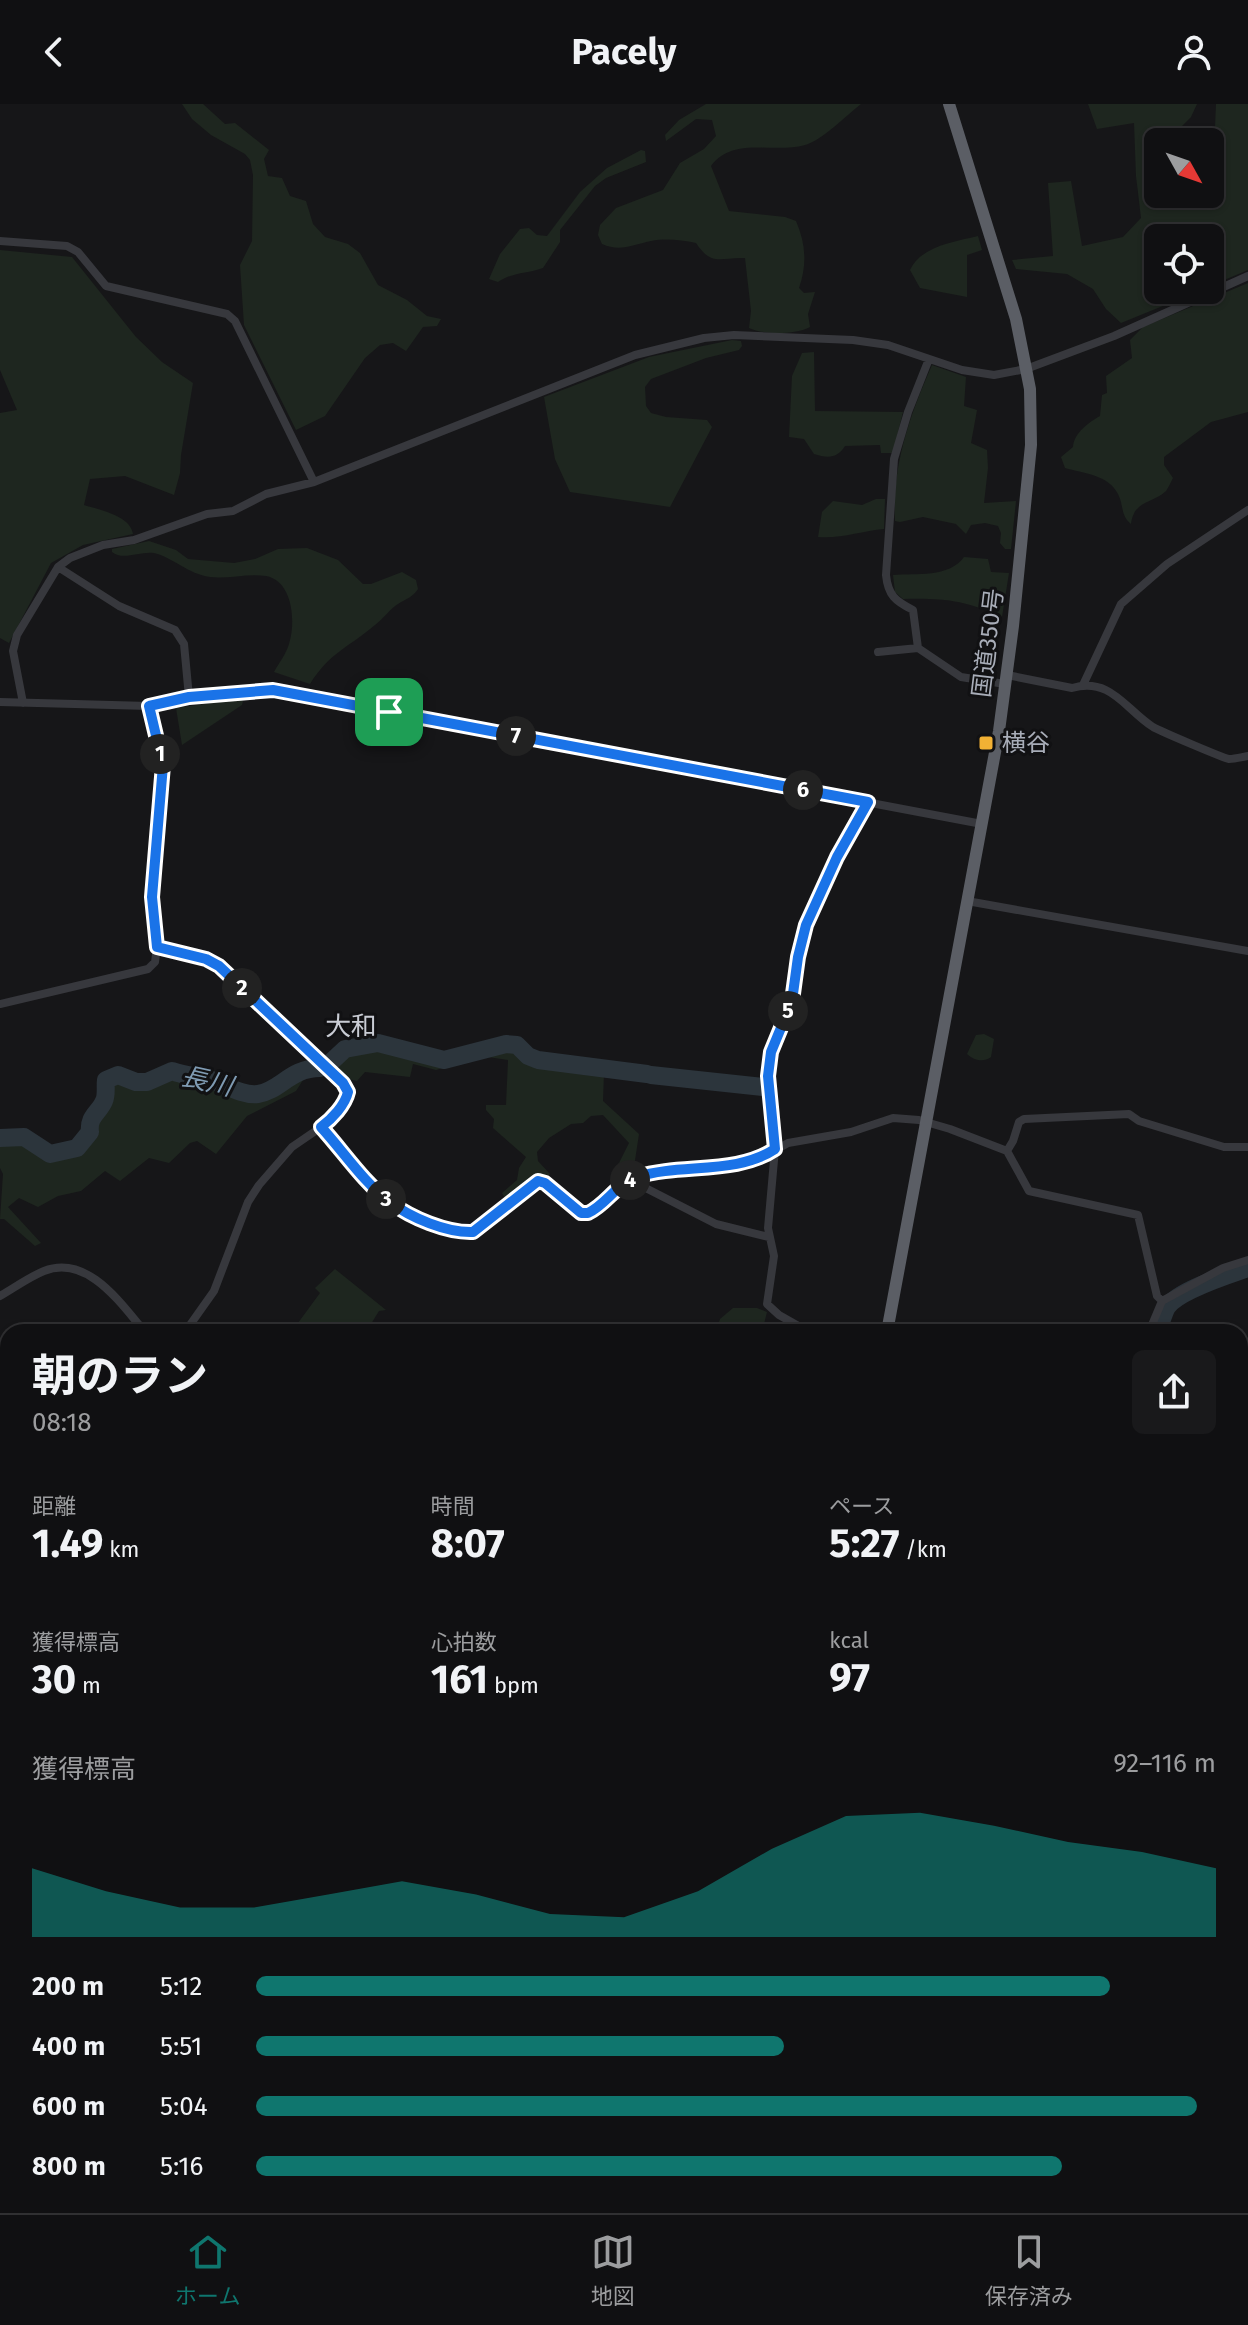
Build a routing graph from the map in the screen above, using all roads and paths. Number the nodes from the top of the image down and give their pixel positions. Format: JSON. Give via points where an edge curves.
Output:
{"nodes":[{"id":1,"x":949,"y":104,"type":"edge"},
{"id":2,"x":0,"y":241,"type":"edge"},
{"id":3,"x":1248,"y":276,"type":"edge"},
{"id":4,"x":929,"y":359,"type":"junction"},
{"id":5,"x":1026,"y":369,"type":"junction"},
{"id":6,"x":314,"y":482,"type":"junction"},
{"id":7,"x":1248,"y":510,"type":"edge"},
{"id":8,"x":58,"y":567,"type":"junction"},
{"id":9,"x":918,"y":648,"type":"junction"},
{"id":10,"x":878,"y":652,"type":"dead end"},
{"id":11,"x":1006,"y":679,"type":"junction"},
{"id":12,"x":1083,"y":685,"type":"junction"},
{"id":13,"x":189,"y":697,"type":"junction"},
{"id":14,"x":0,"y":702,"type":"edge"},
{"id":15,"x":23,"y":703,"type":"junction"},
{"id":16,"x":149,"y":706,"type":"junction"},
{"id":17,"x":1247,"y":757,"type":"edge"},
{"id":18,"x":868,"y":802,"type":"junction"},
{"id":19,"x":982,"y":824,"type":"junction"},
{"id":20,"x":967,"y":901,"type":"junction"},
{"id":21,"x":157,"y":947,"type":"junction"},
{"id":22,"x":1248,"y":951,"type":"edge"},
{"id":23,"x":0,"y":1004,"type":"edge"},
{"id":24,"x":926,"y":1122,"type":"junction"},
{"id":25,"x":321,"y":1127,"type":"junction"},
{"id":26,"x":1248,"y":1147,"type":"edge"},
{"id":27,"x":775,"y":1149,"type":"junction"},
{"id":28,"x":1007,"y":1151,"type":"junction"},
{"id":29,"x":630,"y":1180,"type":"junction"},
{"id":30,"x":769,"y":1237,"type":"junction"},
{"id":31,"x":1248,"y":1260,"type":"edge"},
{"id":32,"x":0,"y":1296,"type":"edge"},
{"id":33,"x":1162,"y":1301,"type":"junction"},
{"id":34,"x":138,"y":1324,"type":"edge"},
{"id":35,"x":191,"y":1324,"type":"edge"},
{"id":36,"x":795,"y":1324,"type":"edge"},
{"id":37,"x":888,"y":1324,"type":"edge"},
{"id":38,"x":1152,"y":1324,"type":"edge"}],
"edges":[{"from":1,"to":5,"type":"highway","name":"国道350号"},
{"from":2,"to":6,"type":"street","via":[[67,246],[106,286],[227,314]]},
{"from":3,"to":5,"type":"street"},
{"from":4,"to":5,"type":"street","via":[[994,375]]},
{"from":4,"to":6,"type":"street","via":[[853,340],[704,338],[635,355]]},
{"from":4,"to":9,"type":"street","via":[[894,459],[886,575],[887,591],[913,610]]},
{"from":5,"to":11,"type":"highway","name":"国道350号","via":[[1031,445]]},
{"from":6,"to":8,"type":"street","via":[[266,494],[233,511],[103,545]]},
{"from":7,"to":12,"type":"street","via":[[1167,564],[1121,604]]},
{"from":8,"to":13,"type":"street","via":[[119,606],[175,630],[184,644]]},
{"from":8,"to":15,"type":"street","via":[[17,635],[13,651]]},
{"from":9,"to":10,"type":"street"},
{"from":9,"to":11,"type":"street","via":[[961,677]]},
{"from":11,"to":12,"type":"street"},
{"from":11,"to":19,"type":"highway","name":"国道350号"},
{"from":12,"to":17,"type":"street","via":[[1115,693],[1169,736],[1228,759]]},
{"from":13,"to":16,"type":"street"},
{"from":13,"to":18,"type":"street","via":[[273,690]]},
{"from":14,"to":15,"type":"street"},
{"from":15,"to":16,"type":"street"},
{"from":16,"to":21,"type":"street","via":[[163,765],[152,897]]},
{"from":18,"to":19,"type":"street"},
{"from":18,"to":27,"type":"street","via":[[806,925],[792,1001],[771,1052]]},
{"from":19,"to":20,"type":"highway","name":"国道350号"},
{"from":20,"to":22,"type":"street"},
{"from":20,"to":24,"type":"highway","name":"国道350号"},
{"from":21,"to":23,"type":"street","via":[[148,969]]},
{"from":21,"to":25,"type":"street","via":[[219,966],[343,1083],[347,1098]]},
{"from":24,"to":27,"type":"street","via":[[893,1118]]},
{"from":24,"to":28,"type":"street"},
{"from":24,"to":37,"type":"highway","name":"国道350号"},
{"from":25,"to":29,"type":"street","via":[[388,1201],[462,1232],[485,1224],[538,1181],[588,1213]]},
{"from":25,"to":35,"type":"street","via":[[292,1147],[259,1185],[214,1291]]},
{"from":26,"to":28,"type":"street","via":[[1224,1147],[1129,1114],[1099,1114],[1024,1119]]},
{"from":27,"to":29,"type":"street","via":[[733,1164]]},
{"from":27,"to":30,"type":"street"},
{"from":28,"to":33,"type":"street","via":[[1029,1191],[1138,1215]]},
{"from":29,"to":30,"type":"street","via":[[716,1224]]},
{"from":30,"to":36,"type":"street","via":[[774,1256],[767,1304]]},
{"from":31,"to":33,"type":"street"},
{"from":32,"to":34,"type":"street","via":[[45,1271],[79,1270],[96,1279]]},
{"from":33,"to":38,"type":"street"}]}
